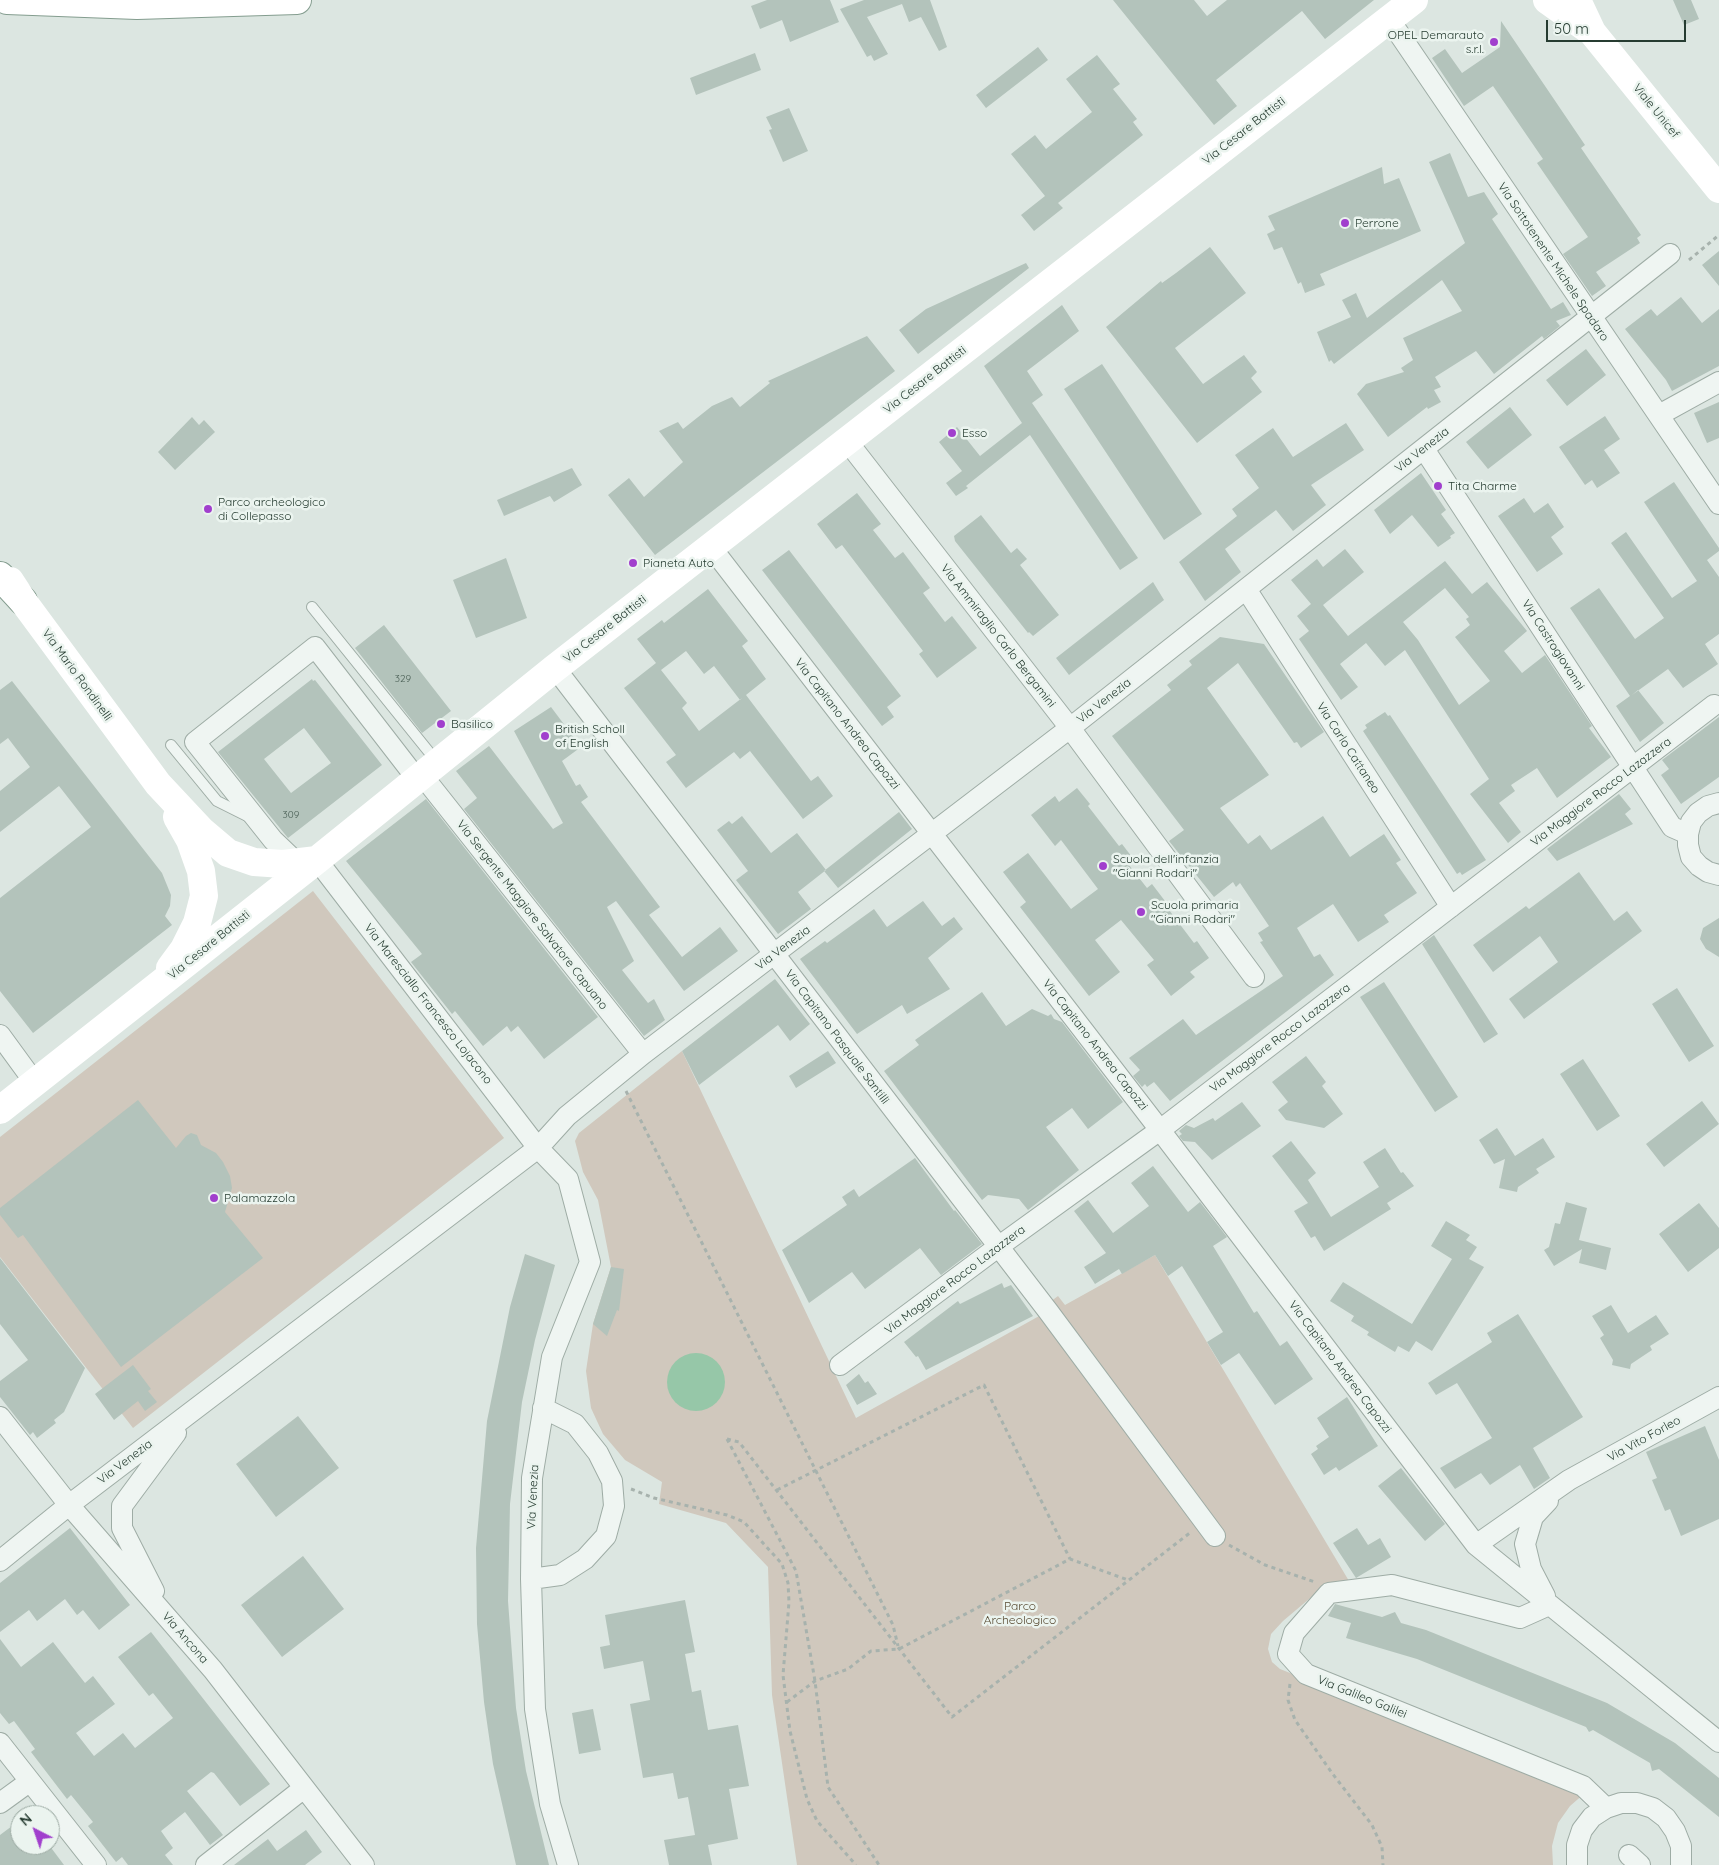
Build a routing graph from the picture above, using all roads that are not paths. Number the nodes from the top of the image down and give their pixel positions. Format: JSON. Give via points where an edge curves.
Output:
{"nodes":[{"id":1,"x":7,"y":0,"type":"edge"},
{"id":2,"x":297,"y":0,"type":"edge"},
{"id":3,"x":1414,"y":0,"type":"edge"},
{"id":4,"x":1547,"y":0,"type":"edge"},
{"id":5,"x":1577,"y":0,"type":"edge"},
{"id":6,"x":1389,"y":19,"type":"junction"},
{"id":7,"x":1592,"y":32,"type":"junction"},
{"id":8,"x":1719,"y":189,"type":"edge"},
{"id":9,"x":1670,"y":254,"type":"road end"},
{"id":10,"x":1591,"y":318,"type":"junction"},
{"id":11,"x":1719,"y":382,"type":"edge"},
{"id":12,"x":1659,"y":415,"type":"junction"},
{"id":13,"x":847,"y":441,"type":"junction"},
{"id":14,"x":1424,"y":449,"type":"junction"},
{"id":15,"x":1719,"y":504,"type":"edge"},
{"id":16,"x":711,"y":547,"type":"junction"},
{"id":17,"x":0,"y":564,"type":"edge"},
{"id":18,"x":0,"y":576,"type":"edge"},
{"id":19,"x":1246,"y":589,"type":"junction"},
{"id":20,"x":23,"y":601,"type":"junction"},
{"id":21,"x":312,"y":607,"type":"dead end"},
{"id":22,"x":555,"y":668,"type":"junction"},
{"id":23,"x":1714,"y":705,"type":"dead end"},
{"id":24,"x":1070,"y":728,"type":"junction"},
{"id":25,"x":171,"y":745,"type":"dead end"},
{"id":26,"x":1633,"y":767,"type":"junction"},
{"id":27,"x":426,"y":772,"type":"junction"},
{"id":28,"x":158,"y":784,"type":"junction"},
{"id":29,"x":1719,"y":803,"type":"edge"},
{"id":30,"x":259,"y":822,"type":"junction"},
{"id":31,"x":1688,"y":834,"type":"junction"},
{"id":32,"x":933,"y":835,"type":"junction"},
{"id":33,"x":307,"y":861,"type":"junction"},
{"id":34,"x":1719,"y":875,"type":"edge"},
{"id":35,"x":1451,"y":907,"type":"junction"},
{"id":36,"x":774,"y":955,"type":"junction"},
{"id":37,"x":1254,"y":977,"type":"dead end"},
{"id":38,"x":155,"y":989,"type":"junction"},
{"id":39,"x":0,"y":1035,"type":"edge"},
{"id":40,"x":643,"y":1054,"type":"junction"},
{"id":41,"x":35,"y":1083,"type":"junction"},
{"id":42,"x":0,"y":1110,"type":"edge"},
{"id":43,"x":1160,"y":1130,"type":"junction"},
{"id":44,"x":538,"y":1148,"type":"junction"},
{"id":45,"x":998,"y":1247,"type":"junction"},
{"id":46,"x":840,"y":1365,"type":"dead end"},
{"id":47,"x":1719,"y":1397,"type":"edge"},
{"id":48,"x":543,"y":1408,"type":"junction"},
{"id":49,"x":195,"y":1409,"type":"junction"},
{"id":50,"x":0,"y":1417,"type":"edge"},
{"id":51,"x":1568,"y":1480,"type":"junction"},
{"id":52,"x":69,"y":1505,"type":"junction"},
{"id":53,"x":1209,"y":1529,"type":"road end"},
{"id":54,"x":1476,"y":1545,"type":"junction"},
{"id":55,"x":0,"y":1561,"type":"edge"},
{"id":56,"x":531,"y":1579,"type":"junction"},
{"id":57,"x":1549,"y":1605,"type":"junction"},
{"id":58,"x":168,"y":1619,"type":"junction"},
{"id":59,"x":1719,"y":1742,"type":"edge"},
{"id":60,"x":0,"y":1743,"type":"edge"},
{"id":61,"x":29,"y":1782,"type":"junction"},
{"id":62,"x":304,"y":1788,"type":"junction"},
{"id":63,"x":0,"y":1804,"type":"edge"},
{"id":64,"x":1606,"y":1808,"type":"junction"},
{"id":65,"x":96,"y":1865,"type":"edge"},
{"id":66,"x":206,"y":1865,"type":"edge"},
{"id":67,"x":364,"y":1865,"type":"edge"},
{"id":68,"x":568,"y":1865,"type":"edge"},
{"id":69,"x":1577,"y":1865,"type":"edge"},
{"id":70,"x":1681,"y":1865,"type":"edge"}],
"edges":[{"from":1,"to":2,"type":"main road","via":[[138,6]]},
{"from":3,"to":6,"type":"main road","name":"Via Cesare Battisti"},
{"from":4,"to":7,"type":"main road","name":"Viale Unicef"},
{"from":5,"to":7,"type":"main road","name":"Viale Unicef"},
{"from":6,"to":10,"type":"street","name":"Via Sottotenente Michele Spadaro"},
{"from":6,"to":13,"type":"main road","name":"Via Cesare Battisti"},
{"from":7,"to":8,"type":"main road","name":"Viale Unicef"},
{"from":9,"to":10,"type":"street","name":"Via Venezia"},
{"from":10,"to":12,"type":"street","name":"Via Sottotenente Michele Spadaro"},
{"from":10,"to":14,"type":"street","name":"Via Venezia"},
{"from":11,"to":12,"type":"street"},
{"from":12,"to":15,"type":"street","name":"Via Sottotenente Michele Spadaro"},
{"from":13,"to":16,"type":"main road","name":"Via Cesare Battisti"},
{"from":13,"to":24,"type":"street","name":"Via Ammiraglio Carlo Bergamini"},
{"from":14,"to":19,"type":"street","name":"Via Venezia"},
{"from":14,"to":26,"type":"street","name":"Via Castrogiovanni"},
{"from":16,"to":22,"type":"main road","name":"Via Cesare Battisti"},
{"from":16,"to":32,"type":"street","name":"Via Capitano Andrea Capozzi"},
{"from":17,"to":20,"type":"main road","name":"Via Mario Rondinelli"},
{"from":18,"to":20,"type":"main road"},
{"from":19,"to":24,"type":"street","name":"Via Venezia"},
{"from":19,"to":35,"type":"street","name":"Via Carlo Cattaneo"},
{"from":20,"to":28,"type":"main road","name":"Via Mario Rondinelli"},
{"from":21,"to":27,"type":"lane"},
{"from":22,"to":27,"type":"main road","name":"Via Cesare Battisti"},
{"from":22,"to":36,"type":"street","name":"Via Capitano Pasquale Santilli"},
{"from":23,"to":26,"type":"street","name":"Via Maggiore Rocco Lazazzera"},
{"from":24,"to":32,"type":"street","name":"Via Venezia"},
{"from":24,"to":37,"type":"street","name":"Via Ammiraglio Carlo Bergamini"},
{"from":25,"to":30,"type":"lane","via":[[217,801]]},
{"from":26,"to":31,"type":"street","name":"Via Castrogiovanni","via":[[1672,827]]},
{"from":26,"to":35,"type":"street","name":"Via Maggiore Rocco Lazazzera"},
{"from":27,"to":30,"type":"street","via":[[315,647],[194,742]]},
{"from":27,"to":33,"type":"main road","name":"Via Cesare Battisti"},
{"from":27,"to":40,"type":"street","name":"Via Sergente Maggiore Salvatore Capuano"},
{"from":28,"to":33,"type":"main road","name":"Via Mario Rondinelli","via":[[202,831],[228,853],[254,862]]},
{"from":28,"to":38,"type":"main road","name":"Via Mario Rondinelli","via":[[190,840],[201,871],[204,896],[197,923],[184,949]]},
{"from":29,"to":31,"type":"street","via":[[1698,813]]},
{"from":30,"to":33,"type":"street","via":[[273,840]]},
{"from":31,"to":34,"type":"street","via":[[1692,857],[1699,866]]},
{"from":32,"to":36,"type":"street","name":"Via Venezia"},
{"from":32,"to":43,"type":"street","name":"Via Capitano Andrea Capozzi"},
{"from":33,"to":38,"type":"main road","name":"Via Cesare Battisti"},
{"from":33,"to":44,"type":"street","name":"Via Maresciallo Francesco Lojacono"},
{"from":35,"to":43,"type":"street","name":"Via Maggiore Rocco Lazazzera"},
{"from":36,"to":40,"type":"street","name":"Via Venezia"},
{"from":36,"to":45,"type":"street","name":"Via Capitano Pasquale Santilli"},
{"from":38,"to":41,"type":"main road","name":"Via Cesare Battisti"},
{"from":39,"to":41,"type":"street"},
{"from":40,"to":44,"type":"street","name":"Via Venezia","via":[[567,1116]]},
{"from":41,"to":42,"type":"main road","name":"Via Cesare Battisti"},
{"from":43,"to":45,"type":"street","name":"Via Maggiore Rocco Lazazzera"},
{"from":43,"to":54,"type":"street","name":"Via Capitano Andrea Capozzi"},
{"from":44,"to":48,"type":"street","name":"Via Venezia","via":[[568,1179],[590,1262],[552,1357]]},
{"from":44,"to":49,"type":"street","name":"Via Venezia"},
{"from":45,"to":46,"type":"street","name":"Via Maggiore Rocco Lazazzera"},
{"from":45,"to":53,"type":"street","name":"Via Capitano Pasquale Santilli"},
{"from":47,"to":51,"type":"street","name":"Via Vito Forleo"},
{"from":48,"to":56,"type":"street","name":"Via Venezia","via":[[532,1478]]},
{"from":48,"to":56,"type":"street","via":[[575,1424],[598,1453],[612,1480],[614,1506],[606,1536],[586,1559],[560,1575]]},
{"from":49,"to":52,"type":"street","name":"Via Venezia"},
{"from":49,"to":58,"type":"street","via":[[122,1506],[122,1528]]},
{"from":50,"to":52,"type":"street","name":"Via Ancona"},
{"from":51,"to":54,"type":"street"},
{"from":51,"to":57,"type":"street","via":[[1533,1517],[1525,1544],[1530,1569]]},
{"from":52,"to":55,"type":"street","name":"Via Venezia"},
{"from":52,"to":58,"type":"street","name":"Via Ancona"},
{"from":54,"to":57,"type":"street"},
{"from":56,"to":68,"type":"street","name":"Via Venezia","via":[[534,1709],[550,1804]]},
{"from":57,"to":59,"type":"street"},
{"from":57,"to":64,"type":"street","name":"Via Galileo Galilei","via":[[1520,1618],[1392,1585],[1329,1593],[1294,1633],[1288,1654],[1306,1674],[1583,1786]]},
{"from":58,"to":62,"type":"street","name":"Via Ancona","via":[[213,1670]]},
{"from":60,"to":61,"type":"street"},
{"from":61,"to":63,"type":"street"},
{"from":61,"to":65,"type":"street"},
{"from":62,"to":66,"type":"street"},
{"from":62,"to":67,"type":"street","name":"Via Ancona"},
{"from":64,"to":69,"type":"street","via":[[1592,1817],[1582,1830],[1576,1845]]},
{"from":64,"to":70,"type":"street","via":[[1621,1803],[1637,1803],[1653,1808],[1676,1830],[1681,1846]]}]}
